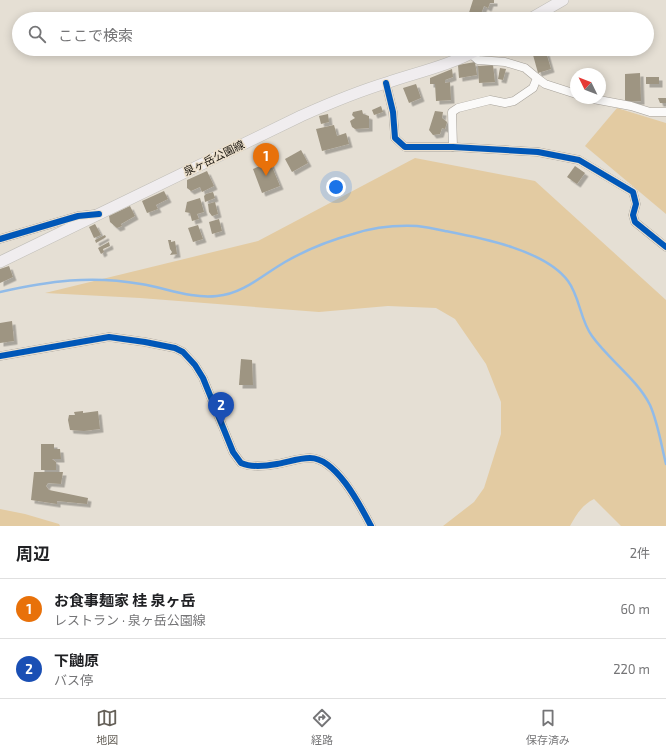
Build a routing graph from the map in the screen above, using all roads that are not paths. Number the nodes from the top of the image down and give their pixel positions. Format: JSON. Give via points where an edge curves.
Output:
{"nodes":[{"id":1,"x":563,"y":0,"type":"edge"},
{"id":2,"x":542,"y":12,"type":"edge"},
{"id":3,"x":463,"y":56,"type":"edge"},
{"id":4,"x":477,"y":56,"type":"edge"},
{"id":5,"x":537,"y":78,"type":"junction"},
{"id":6,"x":386,"y":83,"type":"junction"},
{"id":7,"x":570,"y":92,"type":"edge"},
{"id":8,"x":606,"y":101,"type":"edge"},
{"id":9,"x":666,"y":112,"type":"edge"},
{"id":10,"x":453,"y":147,"type":"junction"},
{"id":11,"x":99,"y":214,"type":"junction"},
{"id":12,"x":0,"y":238,"type":"edge"},
{"id":13,"x":666,"y":247,"type":"edge"},
{"id":14,"x":0,"y":262,"type":"edge"},
{"id":15,"x":0,"y":356,"type":"edge"},
{"id":16,"x":371,"y":526,"type":"edge"}],
"edges":[{"from":1,"to":2,"type":"main road"},
{"from":3,"to":6,"type":"main road","name":"泉ヶ岳公園線"},
{"from":4,"to":5,"type":"street","via":[[478,60],[505,62],[525,68]]},
{"from":5,"to":7,"type":"street","via":[[545,84]]},
{"from":5,"to":10,"type":"street","via":[[533,88],[514,101],[505,103],[490,100],[458,108],[452,112]]},
{"from":6,"to":10,"type":"street","via":[[393,112],[395,138],[399,142],[405,147]]},
{"from":6,"to":11,"type":"main road","name":"泉ヶ岳公園線","via":[[301,116]]},
{"from":8,"to":9,"type":"street","via":[[650,112]]},
{"from":10,"to":13,"type":"street","via":[[538,152],[579,160],[633,192],[636,204],[633,215],[635,222]]},
{"from":11,"to":12,"type":"street","via":[[78,216]]},
{"from":11,"to":14,"type":"main road","name":"泉ヶ岳公園線"},
{"from":15,"to":16,"type":"street","via":[[109,337],[180,350],[199,371],[233,452],[241,463],[253,466],[310,458],[321,460],[342,479]]}]}
